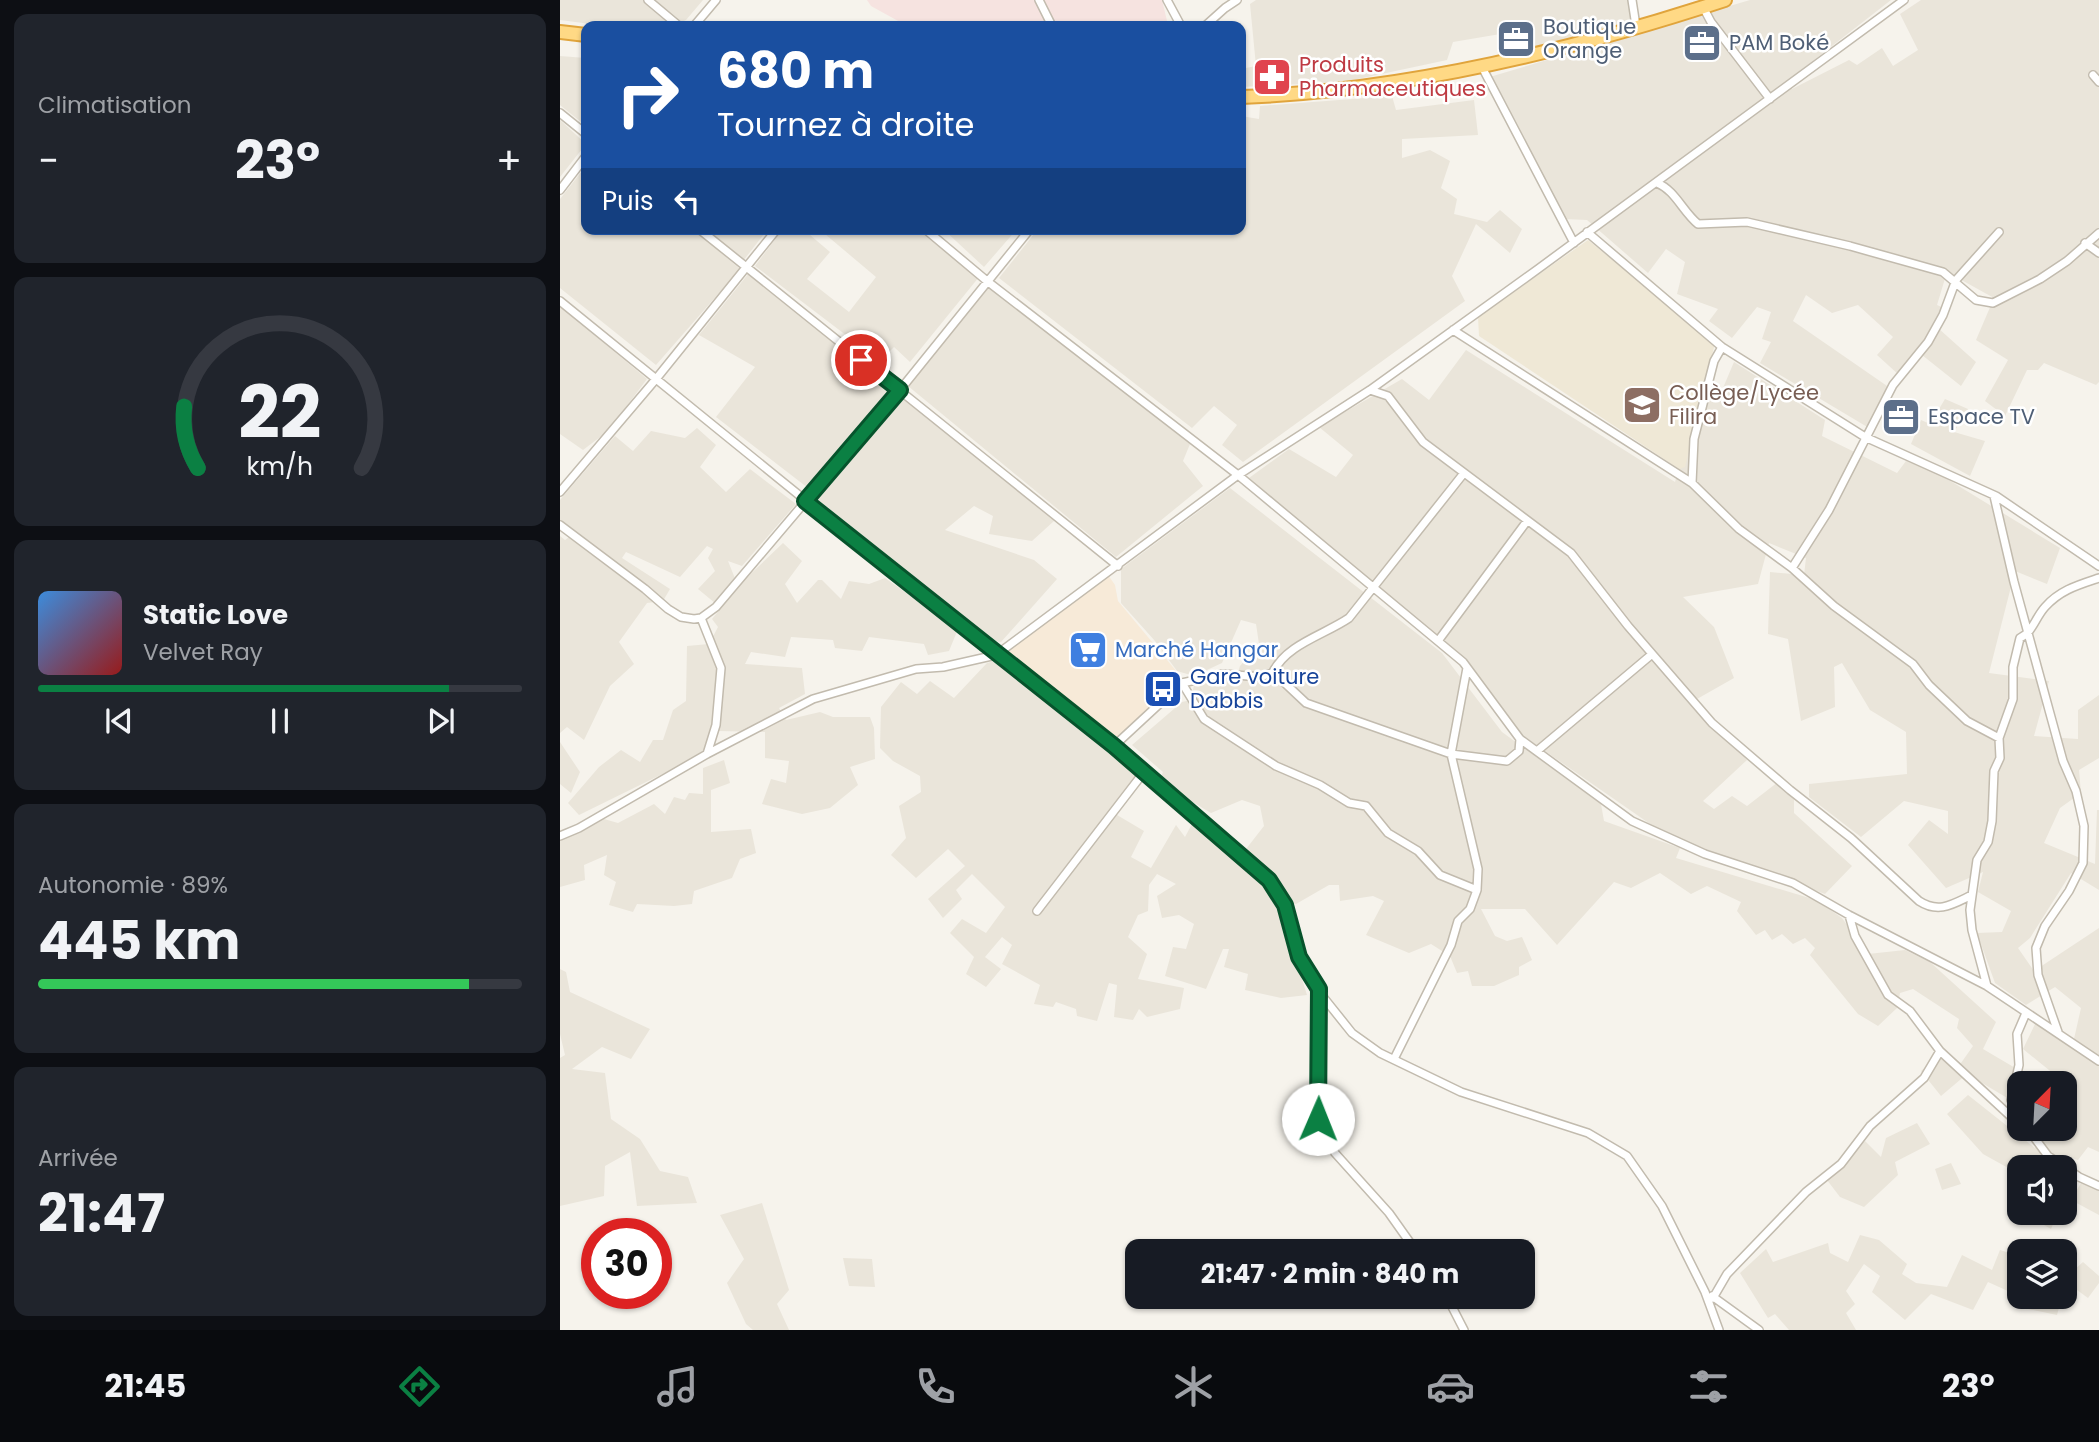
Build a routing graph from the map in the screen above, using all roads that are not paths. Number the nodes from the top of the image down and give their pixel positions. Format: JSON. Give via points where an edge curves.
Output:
{"nodes":[{"id":1,"x":648,"y":0,"type":"edge"},
{"id":2,"x":716,"y":0,"type":"edge"},
{"id":3,"x":1039,"y":0,"type":"edge"},
{"id":4,"x":1167,"y":0,"type":"edge"},
{"id":5,"x":1237,"y":0,"type":"edge"},
{"id":6,"x":1632,"y":0,"type":"edge"},
{"id":7,"x":1725,"y":0,"type":"edge"},
{"id":8,"x":1904,"y":0,"type":"edge"},
{"id":9,"x":1703,"y":7,"type":"junction"},
{"id":10,"x":673,"y":21,"type":"edge"},
{"id":11,"x":698,"y":21,"type":"edge"},
{"id":12,"x":1050,"y":21,"type":"edge"},
{"id":13,"x":1178,"y":21,"type":"edge"},
{"id":14,"x":1211,"y":21,"type":"edge"},
{"id":15,"x":1636,"y":26,"type":"junction"},
{"id":16,"x":560,"y":32,"type":"edge"},
{"id":17,"x":581,"y":34,"type":"edge"},
{"id":18,"x":1482,"y":67,"type":"junction"},
{"id":19,"x":2093,"y":75,"type":"dead end"},
{"id":20,"x":2099,"y":82,"type":"edge"},
{"id":21,"x":1246,"y":97,"type":"edge"},
{"id":22,"x":1770,"y":99,"type":"junction"},
{"id":23,"x":560,"y":113,"type":"edge"},
{"id":24,"x":581,"y":130,"type":"edge"},
{"id":25,"x":581,"y":163,"type":"edge"},
{"id":26,"x":1657,"y":183,"type":"junction"},
{"id":27,"x":560,"y":190,"type":"edge"},
{"id":28,"x":1587,"y":232,"type":"junction"},
{"id":29,"x":1999,"y":232,"type":"dead end"},
{"id":30,"x":2099,"y":233,"type":"edge"},
{"id":31,"x":706,"y":235,"type":"edge"},
{"id":32,"x":772,"y":235,"type":"edge"},
{"id":33,"x":932,"y":235,"type":"edge"},
{"id":34,"x":1025,"y":235,"type":"edge"},
{"id":35,"x":1574,"y":243,"type":"junction"},
{"id":36,"x":2085,"y":243,"type":"junction"},
{"id":37,"x":2099,"y":253,"type":"edge"},
{"id":38,"x":746,"y":269,"type":"junction"},
{"id":39,"x":987,"y":281,"type":"junction"},
{"id":40,"x":1956,"y":281,"type":"junction"},
{"id":41,"x":560,"y":301,"type":"edge"},
{"id":42,"x":1453,"y":330,"type":"junction"},
{"id":43,"x":1722,"y":347,"type":"junction"},
{"id":44,"x":656,"y":379,"type":"junction"},
{"id":45,"x":900,"y":390,"type":"junction"},
{"id":46,"x":1370,"y":390,"type":"junction"},
{"id":47,"x":1866,"y":437,"type":"junction"},
{"id":48,"x":1464,"y":473,"type":"junction"},
{"id":49,"x":1238,"y":475,"type":"junction"},
{"id":50,"x":1692,"y":483,"type":"junction"},
{"id":51,"x":560,"y":492,"type":"edge"},
{"id":52,"x":1994,"y":496,"type":"junction"},
{"id":53,"x":805,"y":501,"type":"junction"},
{"id":54,"x":1527,"y":521,"type":"junction"},
{"id":55,"x":560,"y":525,"type":"edge"},
{"id":56,"x":1118,"y":566,"type":"junction"},
{"id":57,"x":2099,"y":566,"type":"edge"},
{"id":58,"x":1792,"y":568,"type":"junction"},
{"id":59,"x":2099,"y":578,"type":"edge"},
{"id":60,"x":1373,"y":590,"type":"junction"},
{"id":61,"x":701,"y":618,"type":"junction"},
{"id":62,"x":2028,"y":634,"type":"junction"},
{"id":63,"x":1438,"y":642,"type":"junction"},
{"id":64,"x":996,"y":655,"type":"junction"},
{"id":65,"x":1651,"y":655,"type":"junction"},
{"id":66,"x":1467,"y":668,"type":"junction"},
{"id":67,"x":1273,"y":672,"type":"junction"},
{"id":68,"x":1182,"y":682,"type":"junction"},
{"id":69,"x":1520,"y":738,"type":"junction"},
{"id":70,"x":1999,"y":738,"type":"junction"},
{"id":71,"x":1114,"y":746,"type":"junction"},
{"id":72,"x":1537,"y":751,"type":"junction"},
{"id":73,"x":707,"y":754,"type":"junction"},
{"id":74,"x":1451,"y":754,"type":"junction"},
{"id":75,"x":1144,"y":772,"type":"junction"},
{"id":76,"x":560,"y":836,"type":"edge"},
{"id":77,"x":1477,"y":890,"type":"junction"},
{"id":78,"x":1972,"y":895,"type":"junction"},
{"id":79,"x":1037,"y":911,"type":"dead end"},
{"id":80,"x":1849,"y":915,"type":"junction"},
{"id":81,"x":1987,"y":986,"type":"junction"},
{"id":82,"x":1319,"y":989,"type":"junction"},
{"id":83,"x":2026,"y":1013,"type":"junction"},
{"id":84,"x":2057,"y":1032,"type":"junction"},
{"id":85,"x":1940,"y":1051,"type":"junction"},
{"id":86,"x":1394,"y":1059,"type":"junction"},
{"id":87,"x":2099,"y":1061,"type":"edge"},
{"id":88,"x":2018,"y":1071,"type":"edge"},
{"id":89,"x":2007,"y":1113,"type":"edge"},
{"id":90,"x":2037,"y":1141,"type":"edge"},
{"id":91,"x":2099,"y":1186,"type":"edge"},
{"id":92,"x":1407,"y":1239,"type":"edge"},
{"id":93,"x":1705,"y":1292,"type":"junction"},
{"id":94,"x":1713,"y":1298,"type":"junction"},
{"id":95,"x":1453,"y":1309,"type":"edge"},
{"id":96,"x":1464,"y":1330,"type":"edge"},
{"id":97,"x":1719,"y":1330,"type":"edge"},
{"id":98,"x":1759,"y":1330,"type":"edge"}],
"edges":[{"from":1,"to":10,"type":"street"},
{"from":2,"to":11,"type":"street"},
{"from":3,"to":12,"type":"street"},
{"from":4,"to":13,"type":"street"},
{"from":5,"to":14,"type":"street"},
{"from":6,"to":15,"type":"street"},
{"from":7,"to":9,"type":"highway"},
{"from":8,"to":22,"type":"street"},
{"from":9,"to":15,"type":"highway"},
{"from":9,"to":22,"type":"street"},
{"from":15,"to":18,"type":"highway"},
{"from":16,"to":17,"type":"highway"},
{"from":18,"to":21,"type":"highway","via":[[1387,83]]},
{"from":18,"to":35,"type":"street"},
{"from":19,"to":20,"type":"street"},
{"from":22,"to":26,"type":"street"},
{"from":23,"to":24,"type":"street"},
{"from":25,"to":27,"type":"street"},
{"from":26,"to":28,"type":"street"},
{"from":26,"to":40,"type":"street","via":[[1665,186],[1698,224],[1747,222],[1943,272]]},
{"from":28,"to":35,"type":"street"},
{"from":28,"to":43,"type":"street"},
{"from":29,"to":40,"type":"street"},
{"from":30,"to":36,"type":"street"},
{"from":31,"to":38,"type":"street"},
{"from":32,"to":38,"type":"street"},
{"from":33,"to":39,"type":"street"},
{"from":34,"to":39,"type":"street"},
{"from":35,"to":42,"type":"street"},
{"from":36,"to":37,"type":"street"},
{"from":36,"to":40,"type":"street","via":[[2040,279],[1993,303],[1976,300]]},
{"from":38,"to":44,"type":"street"},
{"from":38,"to":45,"type":"street"},
{"from":39,"to":45,"type":"street"},
{"from":39,"to":49,"type":"street"},
{"from":40,"to":47,"type":"street","via":[[1944,315],[1893,385]]},
{"from":41,"to":44,"type":"street"},
{"from":42,"to":46,"type":"street"},
{"from":42,"to":50,"type":"street"},
{"from":43,"to":47,"type":"street"},
{"from":43,"to":50,"type":"street","via":[[1714,361],[1694,439]]},
{"from":44,"to":51,"type":"street"},
{"from":44,"to":53,"type":"street"},
{"from":45,"to":53,"type":"street"},
{"from":45,"to":56,"type":"street"},
{"from":46,"to":48,"type":"street","via":[[1388,396],[1423,442]]},
{"from":46,"to":49,"type":"street"},
{"from":47,"to":52,"type":"street"},
{"from":47,"to":58,"type":"street","via":[[1829,510]]},
{"from":48,"to":54,"type":"street"},
{"from":48,"to":60,"type":"street"},
{"from":49,"to":56,"type":"street"},
{"from":49,"to":60,"type":"street"},
{"from":50,"to":58,"type":"street","via":[[1739,529]]},
{"from":52,"to":57,"type":"street"},
{"from":52,"to":62,"type":"street"},
{"from":53,"to":61,"type":"street","via":[[716,607]]},
{"from":53,"to":64,"type":"street"},
{"from":54,"to":63,"type":"street"},
{"from":54,"to":65,"type":"street","via":[[1571,554]]},
{"from":55,"to":61,"type":"street","via":[[668,609],[681,617]]},
{"from":56,"to":64,"type":"street"},
{"from":58,"to":70,"type":"street","via":[[1834,606],[1913,664],[1967,721]]},
{"from":59,"to":62,"type":"street","via":[[2063,590],[2043,608]]},
{"from":60,"to":63,"type":"street"},
{"from":60,"to":67,"type":"street","via":[[1349,618],[1279,660]]},
{"from":61,"to":73,"type":"street","via":[[721,668],[716,725]]},
{"from":62,"to":70,"type":"street","via":[[2020,638],[2013,667],[2013,699]]},
{"from":62,"to":84,"type":"street","via":[[2084,826],[2083,863],[2036,948],[2038,975]]},
{"from":63,"to":66,"type":"street"},
{"from":64,"to":71,"type":"street"},
{"from":64,"to":73,"type":"street","via":[[916,669],[813,699]]},
{"from":65,"to":72,"type":"street"},
{"from":65,"to":78,"type":"street","via":[[1712,723],[1919,901],[1928,907],[1946,907]]},
{"from":66,"to":69,"type":"street"},
{"from":66,"to":74,"type":"street"},
{"from":67,"to":68,"type":"street","via":[[1261,677],[1223,674]]},
{"from":67,"to":74,"type":"street","via":[[1306,703]]},
{"from":68,"to":71,"type":"street"},
{"from":68,"to":77,"type":"street","via":[[1204,719],[1276,766],[1349,803],[1366,806],[1388,833],[1418,851],[1440,875]]},
{"from":69,"to":72,"type":"street"},
{"from":69,"to":74,"type":"street","via":[[1519,751],[1507,761]]},
{"from":70,"to":78,"type":"street","via":[[1992,821],[1988,842],[1977,860]]},
{"from":71,"to":75,"type":"street"},
{"from":72,"to":80,"type":"street","via":[[1632,821],[1704,854],[1793,883]]},
{"from":73,"to":76,"type":"street"},
{"from":74,"to":77,"type":"street","via":[[1478,869]]},
{"from":75,"to":79,"type":"street"},
{"from":75,"to":82,"type":"street","via":[[1269,880],[1285,905],[1299,957]]},
{"from":77,"to":86,"type":"street"},
{"from":78,"to":81,"type":"street","via":[[1972,930]]},
{"from":80,"to":81,"type":"street"},
{"from":80,"to":85,"type":"street","via":[[1855,936],[1888,995],[1910,1011]]},
{"from":81,"to":83,"type":"street"},
{"from":82,"to":86,"type":"street","via":[[1352,1033]]},
{"from":82,"to":92,"type":"street","via":[[1318,1119],[1335,1153]]},
{"from":83,"to":84,"type":"street"},
{"from":83,"to":88,"type":"street","via":[[2017,1034]]},
{"from":84,"to":87,"type":"street"},
{"from":85,"to":89,"type":"street"},
{"from":85,"to":94,"type":"street","via":[[1924,1078],[1870,1126],[1841,1164],[1806,1192],[1727,1274]]},
{"from":86,"to":93,"type":"street","via":[[1461,1092],[1588,1133],[1627,1156],[1662,1206]]},
{"from":90,"to":91,"type":"street","via":[[2048,1156]]},
{"from":93,"to":94,"type":"street"},
{"from":93,"to":97,"type":"street"},
{"from":94,"to":98,"type":"street"},
{"from":95,"to":96,"type":"street"}]}
